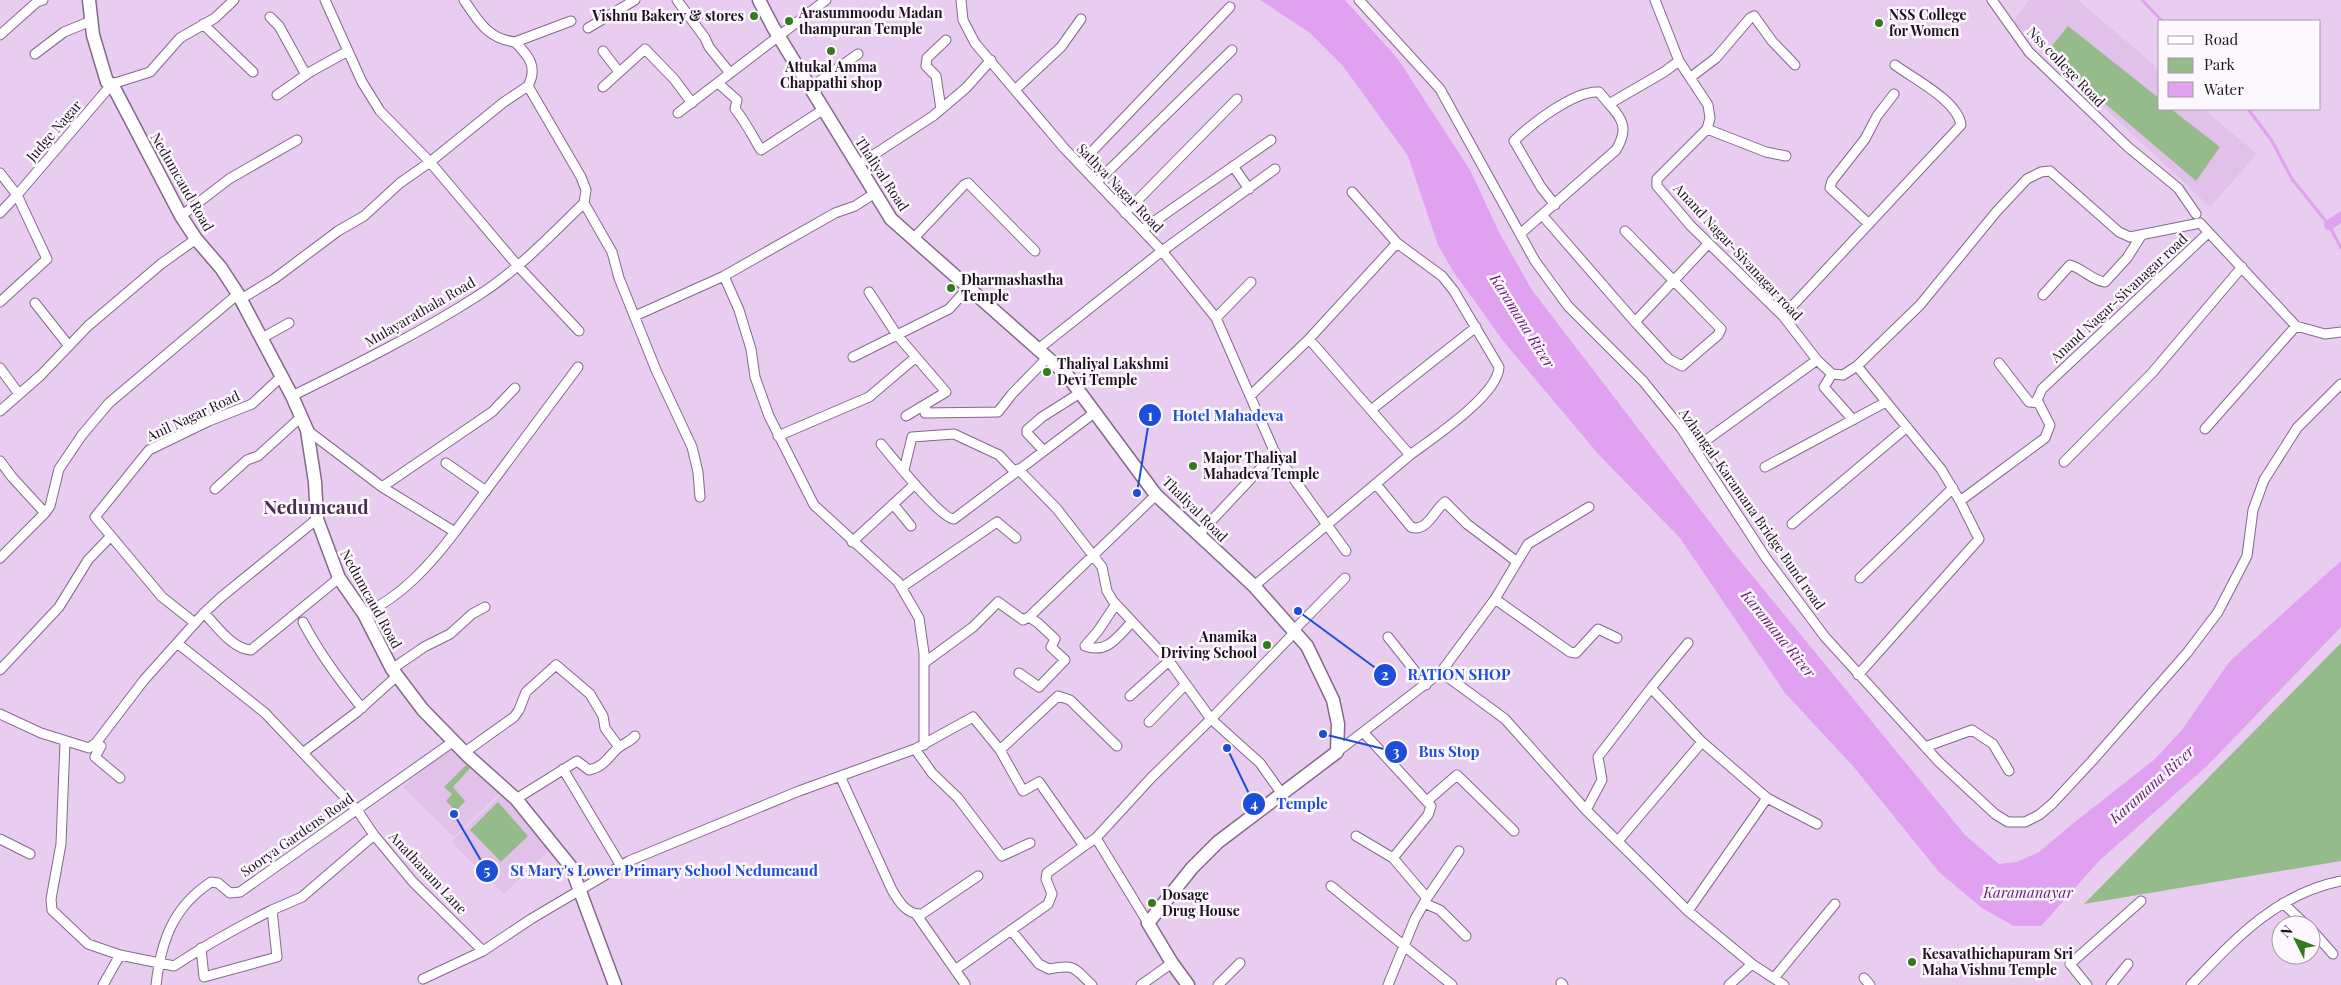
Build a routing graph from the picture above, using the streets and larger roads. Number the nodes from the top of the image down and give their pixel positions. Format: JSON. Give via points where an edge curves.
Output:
{"nodes":[{"id":1,"x":43,"y":0,"type":"edge"},
{"id":2,"x":89,"y":0,"type":"edge"},
{"id":3,"x":234,"y":0,"type":"edge"},
{"id":4,"x":325,"y":0,"type":"edge"},
{"id":5,"x":464,"y":0,"type":"edge"},
{"id":6,"x":635,"y":0,"type":"edge"},
{"id":7,"x":677,"y":0,"type":"edge"},
{"id":8,"x":759,"y":0,"type":"edge"},
{"id":9,"x":826,"y":0,"type":"edge"},
{"id":10,"x":961,"y":0,"type":"edge"},
{"id":11,"x":1359,"y":0,"type":"edge"},
{"id":12,"x":1655,"y":0,"type":"edge"},
{"id":13,"x":1992,"y":0,"type":"edge"},
{"id":14,"x":1230,"y":7,"type":"dead end"},
{"id":15,"x":270,"y":17,"type":"dead end"},
{"id":16,"x":1081,"y":19,"type":"dead end"},
{"id":17,"x":91,"y":20,"type":"junction"},
{"id":18,"x":571,"y":21,"type":"dead end"},
{"id":19,"x":204,"y":24,"type":"junction"},
{"id":20,"x":588,"y":28,"type":"dead end"},
{"id":21,"x":0,"y":35,"type":"edge"},
{"id":22,"x":779,"y":36,"type":"junction"},
{"id":23,"x":946,"y":40,"type":"dead end"},
{"id":24,"x":515,"y":42,"type":"junction"},
{"id":25,"x":1232,"y":50,"type":"dead end"},
{"id":26,"x":348,"y":51,"type":"junction"},
{"id":27,"x":603,"y":51,"type":"dead end"},
{"id":28,"x":35,"y":54,"type":"dead end"},
{"id":29,"x":858,"y":54,"type":"dead end"},
{"id":30,"x":991,"y":60,"type":"junction"},
{"id":31,"x":1679,"y":61,"type":"junction"},
{"id":32,"x":1795,"y":65,"type":"dead end"},
{"id":33,"x":1895,"y":65,"type":"dead end"},
{"id":34,"x":253,"y":72,"type":"dead end"},
{"id":35,"x":620,"y":72,"type":"junction"},
{"id":36,"x":730,"y":73,"type":"junction"},
{"id":37,"x":306,"y":75,"type":"junction"},
{"id":38,"x":1691,"y":76,"type":"junction"},
{"id":39,"x":718,"y":83,"type":"junction"},
{"id":40,"x":112,"y":84,"type":"junction"},
{"id":41,"x":528,"y":86,"type":"junction"},
{"id":42,"x":604,"y":87,"type":"dead end"},
{"id":43,"x":810,"y":88,"type":"junction"},
{"id":44,"x":1016,"y":89,"type":"junction"},
{"id":45,"x":1894,"y":94,"type":"dead end"},
{"id":46,"x":277,"y":95,"type":"dead end"},
{"id":47,"x":1237,"y":99,"type":"dead end"},
{"id":48,"x":692,"y":103,"type":"junction"},
{"id":49,"x":1609,"y":104,"type":"junction"},
{"id":50,"x":824,"y":109,"type":"junction"},
{"id":51,"x":941,"y":109,"type":"junction"},
{"id":52,"x":678,"y":113,"type":"dead end"},
{"id":53,"x":1707,"y":129,"type":"junction"},
{"id":54,"x":297,"y":140,"type":"dead end"},
{"id":55,"x":1270,"y":140,"type":"dead end"},
{"id":56,"x":1786,"y":156,"type":"dead end"},
{"id":57,"x":430,"y":162,"type":"junction"},
{"id":58,"x":1080,"y":164,"type":"junction"},
{"id":59,"x":858,"y":165,"type":"junction"},
{"id":60,"x":1233,"y":166,"type":"junction"},
{"id":61,"x":1275,"y":170,"type":"dead end"},
{"id":62,"x":0,"y":173,"type":"edge"},
{"id":63,"x":1097,"y":182,"type":"junction"},
{"id":64,"x":1249,"y":189,"type":"junction"},
{"id":65,"x":1352,"y":192,"type":"dead end"},
{"id":66,"x":875,"y":193,"type":"junction"},
{"id":67,"x":17,"y":195,"type":"junction"},
{"id":68,"x":584,"y":203,"type":"junction"},
{"id":69,"x":1555,"y":205,"type":"junction"},
{"id":70,"x":0,"y":213,"type":"edge"},
{"id":71,"x":1125,"y":213,"type":"junction"},
{"id":72,"x":2196,"y":214,"type":"dead end"},
{"id":73,"x":181,"y":216,"type":"junction"},
{"id":74,"x":1543,"y":216,"type":"junction"},
{"id":75,"x":1870,"y":224,"type":"junction"},
{"id":76,"x":1142,"y":230,"type":"junction"},
{"id":77,"x":1624,"y":231,"type":"dead end"},
{"id":78,"x":2208,"y":232,"type":"junction"},
{"id":79,"x":1520,"y":234,"type":"junction"},
{"id":80,"x":2141,"y":236,"type":"junction"},
{"id":81,"x":196,"y":239,"type":"junction"},
{"id":82,"x":913,"y":239,"type":"junction"},
{"id":83,"x":1396,"y":243,"type":"junction"},
{"id":84,"x":1708,"y":244,"type":"junction"},
{"id":85,"x":1035,"y":251,"type":"dead end"},
{"id":86,"x":1162,"y":251,"type":"junction"},
{"id":87,"x":517,"y":265,"type":"junction"},
{"id":88,"x":2242,"y":267,"type":"junction"},
{"id":89,"x":724,"y":276,"type":"junction"},
{"id":90,"x":1674,"y":281,"type":"junction"},
{"id":91,"x":1250,"y":282,"type":"dead end"},
{"id":92,"x":968,"y":288,"type":"junction"},
{"id":93,"x":869,"y":292,"type":"dead end"},
{"id":94,"x":2043,"y":295,"type":"dead end"},
{"id":95,"x":239,"y":296,"type":"junction"},
{"id":96,"x":0,"y":302,"type":"edge"},
{"id":97,"x":35,"y":303,"type":"dead end"},
{"id":98,"x":635,"y":316,"type":"junction"},
{"id":99,"x":1783,"y":316,"type":"junction"},
{"id":100,"x":1216,"y":318,"type":"junction"},
{"id":101,"x":1635,"y":322,"type":"junction"},
{"id":102,"x":289,"y":323,"type":"dead end"},
{"id":103,"x":2296,"y":326,"type":"junction"},
{"id":104,"x":1476,"y":327,"type":"junction"},
{"id":105,"x":579,"y":330,"type":"dead end"},
{"id":106,"x":2341,"y":332,"type":"edge"},
{"id":107,"x":897,"y":335,"type":"junction"},
{"id":108,"x":262,"y":338,"type":"junction"},
{"id":109,"x":1309,"y":339,"type":"junction"},
{"id":110,"x":69,"y":346,"type":"junction"},
{"id":111,"x":1042,"y":354,"type":"junction"},
{"id":112,"x":853,"y":356,"type":"dead end"},
{"id":113,"x":916,"y":357,"type":"junction"},
{"id":114,"x":1817,"y":360,"type":"junction"},
{"id":115,"x":1999,"y":363,"type":"dead end"},
{"id":116,"x":1857,"y":366,"type":"junction"},
{"id":117,"x":578,"y":367,"type":"dead end"},
{"id":118,"x":0,"y":368,"type":"edge"},
{"id":119,"x":1832,"y":374,"type":"junction"},
{"id":120,"x":282,"y":376,"type":"junction"},
{"id":121,"x":2341,"y":384,"type":"edge"},
{"id":122,"x":515,"y":388,"type":"dead end"},
{"id":123,"x":1080,"y":393,"type":"junction"},
{"id":124,"x":19,"y":394,"type":"junction"},
{"id":125,"x":1251,"y":395,"type":"junction"},
{"id":126,"x":292,"y":396,"type":"junction"},
{"id":127,"x":1886,"y":402,"type":"junction"},
{"id":128,"x":926,"y":404,"type":"junction"},
{"id":129,"x":2038,"y":404,"type":"junction"},
{"id":130,"x":1371,"y":410,"type":"junction"},
{"id":131,"x":0,"y":412,"type":"edge"},
{"id":132,"x":1094,"y":413,"type":"junction"},
{"id":133,"x":906,"y":416,"type":"dead end"},
{"id":134,"x":301,"y":417,"type":"junction"},
{"id":135,"x":1853,"y":420,"type":"junction"},
{"id":136,"x":1907,"y":427,"type":"junction"},
{"id":137,"x":2205,"y":429,"type":"dead end"},
{"id":138,"x":307,"y":430,"type":"junction"},
{"id":139,"x":778,"y":436,"type":"junction"},
{"id":140,"x":881,"y":444,"type":"dead end"},
{"id":141,"x":1694,"y":448,"type":"junction"},
{"id":142,"x":1044,"y":451,"type":"junction"},
{"id":143,"x":1276,"y":453,"type":"junction"},
{"id":144,"x":1410,"y":455,"type":"junction"},
{"id":145,"x":0,"y":461,"type":"edge"},
{"id":146,"x":2064,"y":462,"type":"dead end"},
{"id":147,"x":446,"y":463,"type":"dead end"},
{"id":148,"x":1765,"y":467,"type":"dead end"},
{"id":149,"x":904,"y":470,"type":"junction"},
{"id":150,"x":1017,"y":471,"type":"junction"},
{"id":151,"x":915,"y":484,"type":"junction"},
{"id":152,"x":1376,"y":484,"type":"junction"},
{"id":153,"x":215,"y":488,"type":"dead end"},
{"id":154,"x":382,"y":488,"type":"junction"},
{"id":155,"x":1953,"y":488,"type":"junction"},
{"id":156,"x":486,"y":490,"type":"junction"},
{"id":157,"x":1156,"y":495,"type":"junction"},
{"id":158,"x":700,"y":496,"type":"dead end"},
{"id":159,"x":1960,"y":500,"type":"junction"},
{"id":160,"x":893,"y":504,"type":"junction"},
{"id":161,"x":1589,"y":507,"type":"dead end"},
{"id":162,"x":45,"y":513,"type":"junction"},
{"id":163,"x":317,"y":519,"type":"junction"},
{"id":164,"x":1792,"y":524,"type":"dead end"},
{"id":165,"x":1327,"y":525,"type":"junction"},
{"id":166,"x":911,"y":526,"type":"dead end"},
{"id":167,"x":456,"y":532,"type":"junction"},
{"id":168,"x":1198,"y":535,"type":"junction"},
{"id":169,"x":111,"y":536,"type":"junction"},
{"id":170,"x":1016,"y":538,"type":"dead end"},
{"id":171,"x":852,"y":542,"type":"junction"},
{"id":172,"x":1346,"y":551,"type":"dead end"},
{"id":173,"x":1094,"y":556,"type":"junction"},
{"id":174,"x":0,"y":558,"type":"edge"},
{"id":175,"x":1516,"y":562,"type":"junction"},
{"id":176,"x":339,"y":578,"type":"junction"},
{"id":177,"x":1345,"y":578,"type":"dead end"},
{"id":178,"x":1860,"y":578,"type":"dead end"},
{"id":179,"x":1254,"y":586,"type":"junction"},
{"id":180,"x":902,"y":587,"type":"junction"},
{"id":181,"x":1495,"y":599,"type":"junction"},
{"id":182,"x":1116,"y":604,"type":"junction"},
{"id":183,"x":485,"y":607,"type":"dead end"},
{"id":184,"x":204,"y":613,"type":"junction"},
{"id":185,"x":364,"y":614,"type":"junction"},
{"id":186,"x":1029,"y":617,"type":"junction"},
{"id":187,"x":303,"y":622,"type":"dead end"},
{"id":188,"x":1132,"y":622,"type":"junction"},
{"id":189,"x":195,"y":623,"type":"junction"},
{"id":190,"x":1294,"y":631,"type":"junction"},
{"id":191,"x":1388,"y":638,"type":"dead end"},
{"id":192,"x":1617,"y":638,"type":"dead end"},
{"id":193,"x":1688,"y":642,"type":"dead end"},
{"id":194,"x":177,"y":643,"type":"junction"},
{"id":195,"x":1169,"y":661,"type":"junction"},
{"id":196,"x":924,"y":663,"type":"junction"},
{"id":197,"x":0,"y":670,"type":"edge"},
{"id":198,"x":394,"y":672,"type":"junction"},
{"id":199,"x":1441,"y":672,"type":"junction"},
{"id":200,"x":1019,"y":673,"type":"dead end"},
{"id":201,"x":1858,"y":675,"type":"junction"},
{"id":202,"x":1186,"y":684,"type":"junction"},
{"id":203,"x":1426,"y":685,"type":"junction"},
{"id":204,"x":1039,"y":687,"type":"junction"},
{"id":205,"x":1650,"y":688,"type":"junction"},
{"id":206,"x":1130,"y":696,"type":"dead end"},
{"id":207,"x":1052,"y":700,"type":"junction"},
{"id":208,"x":362,"y":708,"type":"junction"},
{"id":209,"x":0,"y":714,"type":"edge"},
{"id":210,"x":1211,"y":719,"type":"junction"},
{"id":211,"x":1149,"y":722,"type":"dead end"},
{"id":212,"x":1364,"y":733,"type":"junction"},
{"id":213,"x":635,"y":736,"type":"dead end"},
{"id":214,"x":454,"y":740,"type":"junction"},
{"id":215,"x":65,"y":742,"type":"junction"},
{"id":216,"x":1702,"y":742,"type":"junction"},
{"id":217,"x":96,"y":743,"type":"junction"},
{"id":218,"x":619,"y":746,"type":"junction"},
{"id":219,"x":1117,"y":746,"type":"dead end"},
{"id":220,"x":919,"y":747,"type":"junction"},
{"id":221,"x":1925,"y":748,"type":"junction"},
{"id":222,"x":1000,"y":750,"type":"junction"},
{"id":223,"x":304,"y":752,"type":"junction"},
{"id":224,"x":465,"y":752,"type":"junction"},
{"id":225,"x":1337,"y":752,"type":"junction"},
{"id":226,"x":563,"y":769,"type":"junction"},
{"id":227,"x":2009,"y":771,"type":"dead end"},
{"id":228,"x":840,"y":776,"type":"junction"},
{"id":229,"x":120,"y":778,"type":"dead end"},
{"id":230,"x":1282,"y":794,"type":"junction"},
{"id":231,"x":1767,"y":798,"type":"junction"},
{"id":232,"x":516,"y":799,"type":"junction"},
{"id":233,"x":1427,"y":801,"type":"junction"},
{"id":234,"x":357,"y":810,"type":"junction"},
{"id":235,"x":1586,"y":810,"type":"junction"},
{"id":236,"x":1817,"y":824,"type":"dead end"},
{"id":237,"x":1514,"y":831,"type":"dead end"},
{"id":238,"x":374,"y":835,"type":"junction"},
{"id":239,"x":1356,"y":836,"type":"dead end"},
{"id":240,"x":1096,"y":838,"type":"junction"},
{"id":241,"x":0,"y":839,"type":"edge"},
{"id":242,"x":1618,"y":840,"type":"junction"},
{"id":243,"x":1030,"y":843,"type":"dead end"},
{"id":244,"x":1084,"y":846,"type":"junction"},
{"id":245,"x":1459,"y":851,"type":"dead end"},
{"id":246,"x":30,"y":854,"type":"dead end"},
{"id":247,"x":1393,"y":858,"type":"junction"},
{"id":248,"x":621,"y":866,"type":"junction"},
{"id":249,"x":978,"y":876,"type":"dead end"},
{"id":250,"x":2341,"y":881,"type":"edge"},
{"id":251,"x":1331,"y":886,"type":"dead end"},
{"id":252,"x":579,"y":891,"type":"junction"},
{"id":253,"x":1426,"y":900,"type":"junction"},
{"id":254,"x":2141,"y":901,"type":"dead end"},
{"id":255,"x":2283,"y":903,"type":"junction"},
{"id":256,"x":1835,"y":904,"type":"dead end"},
{"id":257,"x":272,"y":910,"type":"junction"},
{"id":258,"x":1688,"y":911,"type":"junction"},
{"id":259,"x":916,"y":914,"type":"junction"},
{"id":260,"x":2296,"y":915,"type":"edge"},
{"id":261,"x":1148,"y":923,"type":"junction"},
{"id":262,"x":1010,"y":930,"type":"junction"},
{"id":263,"x":1466,"y":936,"type":"dead end"},
{"id":264,"x":2321,"y":941,"type":"edge"},
{"id":265,"x":1406,"y":945,"type":"junction"},
{"id":266,"x":201,"y":948,"type":"junction"},
{"id":267,"x":482,"y":951,"type":"junction"},
{"id":268,"x":2333,"y":954,"type":"dead end"},
{"id":269,"x":120,"y":955,"type":"junction"},
{"id":270,"x":1172,"y":963,"type":"junction"},
{"id":271,"x":1240,"y":963,"type":"dead end"},
{"id":272,"x":158,"y":964,"type":"junction"},
{"id":273,"x":1752,"y":964,"type":"junction"},
{"id":274,"x":2128,"y":964,"type":"dead end"},
{"id":275,"x":955,"y":970,"type":"junction"},
{"id":276,"x":1774,"y":978,"type":"junction"},
{"id":277,"x":423,"y":979,"type":"dead end"},
{"id":278,"x":103,"y":985,"type":"edge"},
{"id":279,"x":156,"y":985,"type":"edge"},
{"id":280,"x":614,"y":985,"type":"edge"},
{"id":281,"x":964,"y":985,"type":"edge"},
{"id":282,"x":1092,"y":985,"type":"edge"},
{"id":283,"x":1141,"y":985,"type":"edge"},
{"id":284,"x":1188,"y":985,"type":"edge"},
{"id":285,"x":1218,"y":985,"type":"edge"},
{"id":286,"x":1388,"y":985,"type":"edge"},
{"id":287,"x":1452,"y":985,"type":"edge"},
{"id":288,"x":1729,"y":985,"type":"edge"},
{"id":289,"x":1784,"y":985,"type":"edge"},
{"id":290,"x":2087,"y":985,"type":"edge"},
{"id":291,"x":2111,"y":985,"type":"edge"},
{"id":292,"x":2191,"y":985,"type":"edge"}],
"edges":[{"from":1,"to":21,"type":"street"},
{"from":2,"to":17,"type":"street","name":"Nedumcaud Road"},
{"from":3,"to":19,"type":"street"},
{"from":4,"to":26,"type":"street"},
{"from":5,"to":24,"type":"street","via":[[484,29],[503,40]]},
{"from":6,"to":20,"type":"street"},
{"from":7,"to":36,"type":"street"},
{"from":8,"to":22,"type":"street","name":"Thaliyal Road"},
{"from":9,"to":22,"type":"street"},
{"from":10,"to":30,"type":"street","name":"Sathya Nagar Road","via":[[963,20],[975,42]]},
{"from":11,"to":79,"type":"street","name":"Azhangal-Karamana Bridge Bund road","via":[[1440,89]]},
{"from":12,"to":31,"type":"street"},
{"from":13,"to":72,"type":"street","name":"Nss college Road","via":[[2029,52],[2128,147],[2178,188]]},
{"from":14,"to":58,"type":"street"},
{"from":15,"to":37,"type":"street","via":[[279,26]]},
{"from":16,"to":44,"type":"street","via":[[1061,47]]},
{"from":17,"to":28,"type":"street","via":[[64,32]]},
{"from":17,"to":40,"type":"street","name":"Nedumcaud Road","via":[[107,82]]},
{"from":18,"to":24,"type":"street"},
{"from":19,"to":34,"type":"street"},
{"from":19,"to":40,"type":"street","via":[[180,38],[150,72]]},
{"from":22,"to":36,"type":"street"},
{"from":22,"to":43,"type":"street","name":"Thaliyal Road"},
{"from":23,"to":51,"type":"street","via":[[927,58],[926,66],[936,76]]},
{"from":24,"to":41,"type":"street","via":[[533,65],[533,77]]},
{"from":25,"to":63,"type":"street"},
{"from":26,"to":37,"type":"street"},
{"from":26,"to":57,"type":"street","via":[[380,111]]},
{"from":27,"to":35,"type":"street"},
{"from":29,"to":43,"type":"street"},
{"from":30,"to":44,"type":"street","name":"Sathya Nagar Road"},
{"from":30,"to":51,"type":"street"},
{"from":31,"to":38,"type":"street"},
{"from":31,"to":49,"type":"street"},
{"from":32,"to":38,"type":"street","via":[[1754,16],[1716,58]]},
{"from":33,"to":75,"type":"street","via":[[1951,105],[1961,125]]},
{"from":35,"to":42,"type":"street"},
{"from":35,"to":48,"type":"street","via":[[645,49]]},
{"from":36,"to":39,"type":"street"},
{"from":37,"to":46,"type":"street"},
{"from":38,"to":53,"type":"street","via":[[1708,105],[1710,118]]},
{"from":39,"to":48,"type":"street"},
{"from":39,"to":50,"type":"street","via":[[737,100],[735,108],[761,150]]},
{"from":40,"to":67,"type":"street","name":"Judge Nagar"},
{"from":40,"to":73,"type":"street","name":"Nedumcaud Road"},
{"from":41,"to":57,"type":"street"},
{"from":41,"to":68,"type":"street","via":[[581,177],[586,190]]},
{"from":43,"to":50,"type":"street","name":"Thaliyal Road"},
{"from":44,"to":58,"type":"street","name":"Sathya Nagar Road"},
{"from":45,"to":75,"type":"street","via":[[1830,188]]},
{"from":47,"to":71,"type":"street"},
{"from":48,"to":52,"type":"street"},
{"from":49,"to":69,"type":"street","via":[[1622,120],[1623,138],[1616,150]]},
{"from":49,"to":69,"type":"street","via":[[1599,92],[1590,91],[1555,110],[1514,141],[1540,187]]},
{"from":50,"to":59,"type":"street","name":"Thaliyal Road"},
{"from":51,"to":59,"type":"street"},
{"from":53,"to":56,"type":"street","via":[[1766,152]]},
{"from":53,"to":84,"type":"street","name":"Anand Nagar-Sivanagar road","via":[[1657,180],[1657,186]]},
{"from":54,"to":73,"type":"street","via":[[229,179]]},
{"from":55,"to":60,"type":"street"},
{"from":57,"to":87,"type":"street"},
{"from":57,"to":95,"type":"street","via":[[400,183],[364,216],[338,231],[274,279]]},
{"from":58,"to":63,"type":"street","name":"Sathya Nagar Road"},
{"from":59,"to":66,"type":"street","name":"Thaliyal Road"},
{"from":60,"to":64,"type":"street"},
{"from":60,"to":76,"type":"street"},
{"from":61,"to":64,"type":"street"},
{"from":62,"to":67,"type":"street"},
{"from":63,"to":71,"type":"street","name":"Sathya Nagar Road"},
{"from":64,"to":86,"type":"street"},
{"from":65,"to":83,"type":"street"},
{"from":66,"to":82,"type":"street","name":"Thaliyal Road","via":[[891,219]]},
{"from":66,"to":89,"type":"street"},
{"from":67,"to":70,"type":"street","name":"Judge Nagar"},
{"from":67,"to":96,"type":"street","via":[[46,259]]},
{"from":68,"to":87,"type":"street","name":"Mulayarathala Road"},
{"from":68,"to":98,"type":"street","via":[[612,252]]},
{"from":69,"to":74,"type":"street"},
{"from":71,"to":76,"type":"street","name":"Sathya Nagar Road"},
{"from":73,"to":81,"type":"street","name":"Nedumcaud Road"},
{"from":74,"to":79,"type":"street"},
{"from":74,"to":101,"type":"street"},
{"from":75,"to":99,"type":"street"},
{"from":76,"to":86,"type":"street","name":"Sathya Nagar Road"},
{"from":77,"to":90,"type":"street"},
{"from":78,"to":80,"type":"street","via":[[2200,223]]},
{"from":78,"to":88,"type":"street"},
{"from":78,"to":129,"type":"street","name":"Anand Nagar-Sivanagar road","via":[[2042,389]]},
{"from":79,"to":141,"type":"street","name":"Azhangal-Karamana Bridge Bund road","via":[[1568,306],[1643,381]]},
{"from":80,"to":94,"type":"street","via":[[2128,258],[2105,282],[2099,282],[2070,265]]},
{"from":80,"to":116,"type":"street","via":[[2130,237],[2119,232],[2050,171],[2041,172],[2027,180],[1997,211],[1920,306]]},
{"from":81,"to":95,"type":"street","name":"Nedumcaud Road"},
{"from":81,"to":110,"type":"street","via":[[161,264]]},
{"from":82,"to":85,"type":"street","via":[[968,183]]},
{"from":82,"to":92,"type":"street","name":"Thaliyal Road"},
{"from":83,"to":104,"type":"street","via":[[1442,276]]},
{"from":83,"to":109,"type":"street"},
{"from":84,"to":90,"type":"street"},
{"from":84,"to":99,"type":"street","name":"Anand Nagar-Sivanagar road"},
{"from":86,"to":100,"type":"street"},
{"from":86,"to":111,"type":"street","name":"Sathya Nagar Road"},
{"from":87,"to":105,"type":"street"},
{"from":87,"to":126,"type":"street","name":"Mulayarathala Road","via":[[456,309]]},
{"from":88,"to":103,"type":"street"},
{"from":88,"to":146,"type":"street","via":[[2152,373]]},
{"from":89,"to":98,"type":"street"},
{"from":89,"to":139,"type":"street","via":[[739,310],[751,349],[755,377]]},
{"from":90,"to":101,"type":"street"},
{"from":90,"to":101,"type":"street","via":[[1720,329],[1718,335],[1682,366],[1669,359]]},
{"from":91,"to":100,"type":"street"},
{"from":92,"to":107,"type":"street","via":[[949,309]]},
{"from":92,"to":111,"type":"street","name":"Thaliyal Road"},
{"from":93,"to":107,"type":"street"},
{"from":95,"to":108,"type":"street","name":"Nedumcaud Road"},
{"from":95,"to":162,"type":"street","via":[[109,403],[59,469],[50,506]]},
{"from":97,"to":110,"type":"street"},
{"from":98,"to":158,"type":"street","via":[[692,447]]},
{"from":99,"to":114,"type":"street","name":"Anand Nagar-Sivanagar road"},
{"from":100,"to":125,"type":"street"},
{"from":102,"to":108,"type":"street"},
{"from":103,"to":106,"type":"street","via":[[2325,334]]},
{"from":103,"to":137,"type":"street"},
{"from":104,"to":130,"type":"street"},
{"from":104,"to":144,"type":"street","via":[[1497,360],[1499,376],[1469,410]]},
{"from":107,"to":112,"type":"street"},
{"from":107,"to":113,"type":"street"},
{"from":108,"to":120,"type":"street","name":"Nedumcaud Road"},
{"from":109,"to":125,"type":"street"},
{"from":109,"to":130,"type":"street"},
{"from":110,"to":124,"type":"street"},
{"from":111,"to":123,"type":"street","name":"Thaliyal Road","via":[[1067,376]]},
{"from":111,"to":128,"type":"street","name":"Sathya Nagar Road","via":[[998,412],[925,414]]},
{"from":113,"to":128,"type":"street","via":[[946,392]]},
{"from":113,"to":139,"type":"street","via":[[868,397]]},
{"from":114,"to":119,"type":"street","name":"Anand Nagar-Sivanagar road"},
{"from":114,"to":141,"type":"street"},
{"from":115,"to":129,"type":"street","via":[[2029,402]]},
{"from":116,"to":119,"type":"street","via":[[1843,375]]},
{"from":116,"to":127,"type":"street"},
{"from":117,"to":156,"type":"street"},
{"from":118,"to":124,"type":"street"},
{"from":119,"to":135,"type":"street","via":[[1824,386]]},
{"from":120,"to":126,"type":"street","name":"Nedumcaud Road"},
{"from":120,"to":169,"type":"street","name":"Anil Nagar Road","via":[[252,404],[149,450],[95,517]]},
{"from":121,"to":221,"type":"street","name":"Azhangal-Karamana Bridge Bund road","via":[[2297,428],[2264,480],[2254,510],[2246,556],[2218,612],[2187,654],[2039,816],[2025,822],[2008,822],[1995,814]]},
{"from":122,"to":154,"type":"street","via":[[492,412]]},
{"from":123,"to":132,"type":"street","name":"Thaliyal Road"},
{"from":123,"to":142,"type":"street","via":[[1027,430],[1027,434]]},
{"from":124,"to":131,"type":"street"},
{"from":125,"to":143,"type":"street"},
{"from":126,"to":134,"type":"street","name":"Nedumcaud Road"},
{"from":127,"to":135,"type":"street"},
{"from":127,"to":136,"type":"street"},
{"from":128,"to":133,"type":"street"},
{"from":129,"to":159,"type":"street","via":[[2050,425],[2045,438]]},
{"from":130,"to":144,"type":"street"},
{"from":132,"to":142,"type":"street"},
{"from":132,"to":157,"type":"street","name":"Thaliyal Road"},
{"from":134,"to":138,"type":"street","name":"Nedumcaud Road"},
{"from":134,"to":153,"type":"street","via":[[258,456],[247,460]]},
{"from":135,"to":148,"type":"street"},
{"from":136,"to":155,"type":"street"},
{"from":136,"to":164,"type":"street"},
{"from":138,"to":154,"type":"street"},
{"from":138,"to":163,"type":"street","name":"Nedumcaud Road"},
{"from":139,"to":171,"type":"street","via":[[814,506]]},
{"from":140,"to":149,"type":"street"},
{"from":141,"to":201,"type":"street","name":"Azhangal-Karamana Bridge Bund road","via":[[1766,558]]},
{"from":142,"to":150,"type":"street"},
{"from":143,"to":165,"type":"street"},
{"from":143,"to":168,"type":"street"},
{"from":144,"to":152,"type":"street"},
{"from":145,"to":162,"type":"street"},
{"from":147,"to":156,"type":"street"},
{"from":149,"to":150,"type":"street","via":[[912,437],[954,434],[999,454]]},
{"from":149,"to":151,"type":"street"},
{"from":150,"to":151,"type":"street","via":[[954,519],[948,518]]},
{"from":150,"to":173,"type":"street","via":[[1057,509]]},
{"from":151,"to":160,"type":"street"},
{"from":152,"to":165,"type":"street"},
{"from":152,"to":175,"type":"street","via":[[1416,529],[1423,527],[1445,502],[1467,524]]},
{"from":154,"to":167,"type":"street"},
{"from":155,"to":159,"type":"street"},
{"from":155,"to":178,"type":"street"},
{"from":156,"to":167,"type":"street"},
{"from":157,"to":168,"type":"street","name":"Thaliyal Road"},
{"from":157,"to":173,"type":"street"},
{"from":159,"to":201,"type":"street","via":[[1979,539]]},
{"from":160,"to":166,"type":"street"},
{"from":160,"to":171,"type":"street"},
{"from":161,"to":175,"type":"street","via":[[1528,544]]},
{"from":162,"to":174,"type":"street"},
{"from":163,"to":176,"type":"street","name":"Nedumcaud Road"},
{"from":163,"to":184,"type":"street"},
{"from":165,"to":172,"type":"street"},
{"from":165,"to":179,"type":"street"},
{"from":167,"to":185,"type":"street","via":[[405,587]]},
{"from":168,"to":179,"type":"street","name":"Thaliyal Road"},
{"from":169,"to":189,"type":"street","via":[[162,597]]},
{"from":169,"to":197,"type":"street","via":[[88,560],[59,607]]},
{"from":170,"to":180,"type":"street","via":[[998,522]]},
{"from":171,"to":180,"type":"street"},
{"from":173,"to":182,"type":"street","via":[[1102,567],[1107,591]]},
{"from":173,"to":186,"type":"street"},
{"from":175,"to":181,"type":"street"},
{"from":176,"to":184,"type":"street","via":[[250,650],[234,644]]},
{"from":176,"to":185,"type":"street","name":"Nedumcaud Road"},
{"from":177,"to":190,"type":"street"},
{"from":179,"to":190,"type":"street","name":"Thaliyal Road"},
{"from":180,"to":196,"type":"street","via":[[919,618]]},
{"from":181,"to":192,"type":"street","via":[[1570,652],[1576,653],[1598,629]]},
{"from":181,"to":199,"type":"street"},
{"from":182,"to":188,"type":"street"},
{"from":182,"to":188,"type":"street","via":[[1084,646],[1103,649]]},
{"from":183,"to":198,"type":"street","via":[[450,634],[424,647]]},
{"from":184,"to":189,"type":"street"},
{"from":185,"to":198,"type":"street","name":"Nedumcaud Road"},
{"from":186,"to":196,"type":"street","via":[[1023,620],[998,602],[973,627]]},
{"from":186,"to":204,"type":"street","via":[[1054,639],[1052,647],[1065,660]]},
{"from":187,"to":208,"type":"street","via":[[340,681]]},
{"from":188,"to":195,"type":"street"},
{"from":189,"to":194,"type":"street"},
{"from":190,"to":210,"type":"street"},
{"from":190,"to":225,"type":"street","name":"Thaliyal Road","via":[[1307,646],[1332,700],[1338,724]]},
{"from":191,"to":203,"type":"street"},
{"from":193,"to":205,"type":"street"},
{"from":194,"to":217,"type":"street"},
{"from":194,"to":223,"type":"street","name":"Anathanam Lane","via":[[265,713]]},
{"from":195,"to":202,"type":"street"},
{"from":195,"to":206,"type":"street"},
{"from":196,"to":220,"type":"street"},
{"from":198,"to":208,"type":"street"},
{"from":198,"to":214,"type":"street","name":"Nedumcaud Road","via":[[422,710]]},
{"from":199,"to":203,"type":"street"},
{"from":199,"to":235,"type":"street","via":[[1505,719]]},
{"from":200,"to":204,"type":"street"},
{"from":201,"to":221,"type":"street","name":"Azhangal-Karamana Bridge Bund road"},
{"from":202,"to":210,"type":"street"},
{"from":202,"to":211,"type":"street"},
{"from":203,"to":212,"type":"street"},
{"from":204,"to":207,"type":"street"},
{"from":205,"to":216,"type":"street"},
{"from":205,"to":235,"type":"street","via":[[1598,757],[1602,780]]},
{"from":207,"to":219,"type":"street","via":[[1058,696],[1070,700]]},
{"from":207,"to":222,"type":"street"},
{"from":208,"to":223,"type":"street"},
{"from":209,"to":215,"type":"street"},
{"from":210,"to":230,"type":"street","via":[[1260,763]]},
{"from":210,"to":240,"type":"street"},
{"from":212,"to":225,"type":"street"},
{"from":212,"to":233,"type":"street"},
{"from":213,"to":218,"type":"street"},
{"from":214,"to":224,"type":"street","name":"Nedumcaud Road"},
{"from":214,"to":234,"type":"street","name":"Soorya Gardens Road"},
{"from":215,"to":217,"type":"street","via":[[89,748]]},
{"from":215,"to":269,"type":"street","via":[[61,844],[52,910],[88,944]]},
{"from":216,"to":231,"type":"street"},
{"from":216,"to":242,"type":"street"},
{"from":217,"to":229,"type":"street","via":[[101,746],[95,758]]},
{"from":218,"to":224,"type":"street","via":[[605,728],[590,694],[556,665],[526,692],[514,717]]},
{"from":218,"to":226,"type":"street","via":[[597,768],[589,770],[577,761]]},
{"from":220,"to":222,"type":"street","via":[[973,718]]},
{"from":220,"to":228,"type":"street"},
{"from":220,"to":243,"type":"street","via":[[932,773],[958,798],[1002,856]]},
{"from":221,"to":227,"type":"street","via":[[1972,730],[1994,744]]},
{"from":222,"to":244,"type":"street","via":[[1023,791],[1039,782]]},
{"from":223,"to":234,"type":"street","name":"Anathanam Lane"},
{"from":224,"to":232,"type":"street","name":"Nedumcaud Road"},
{"from":225,"to":230,"type":"street"},
{"from":226,"to":232,"type":"street"},
{"from":226,"to":248,"type":"street"},
{"from":228,"to":248,"type":"street"},
{"from":228,"to":259,"type":"street","via":[[892,890],[901,905]]},
{"from":230,"to":261,"type":"street","via":[[1218,842],[1192,868]]},
{"from":231,"to":236,"type":"street"},
{"from":231,"to":258,"type":"street"},
{"from":232,"to":252,"type":"street","name":"Nedumcaud Road","via":[[570,867]]},
{"from":233,"to":237,"type":"street","via":[[1457,775]]},
{"from":233,"to":247,"type":"street","via":[[1431,806],[1428,815]]},
{"from":234,"to":238,"type":"street","name":"Anathanam Lane"},
{"from":234,"to":272,"type":"street","name":"Soorya Gardens Road","via":[[240,892],[230,892],[211,882],[203,888],[170,926]]},
{"from":235,"to":242,"type":"street"},
{"from":238,"to":257,"type":"street","via":[[302,897]]},
{"from":238,"to":267,"type":"street","name":"Anathanam Lane","via":[[414,882]]},
{"from":239,"to":247,"type":"street"},
{"from":240,"to":244,"type":"street"},
{"from":240,"to":261,"type":"street"},
{"from":241,"to":246,"type":"street"},
{"from":242,"to":258,"type":"street"},
{"from":244,"to":262,"type":"street","via":[[1047,873],[1052,894],[1048,904]]},
{"from":245,"to":253,"type":"street"},
{"from":247,"to":253,"type":"street"},
{"from":248,"to":252,"type":"street"},
{"from":249,"to":259,"type":"street","via":[[922,914]]},
{"from":250,"to":255,"type":"street","via":[[2320,885]]},
{"from":251,"to":265,"type":"street"},
{"from":252,"to":267,"type":"street"},
{"from":252,"to":280,"type":"street","name":"Nedumcaud Road"},
{"from":253,"to":263,"type":"street"},
{"from":253,"to":265,"type":"street"},
{"from":254,"to":290,"type":"street","via":[[2070,964]]},
{"from":255,"to":260,"type":"street"},
{"from":255,"to":292,"type":"street","via":[[2237,936]]},
{"from":256,"to":276,"type":"street"},
{"from":257,"to":266,"type":"street"},
{"from":257,"to":266,"type":"street","via":[[276,957],[204,977]]},
{"from":258,"to":273,"type":"street"},
{"from":259,"to":275,"type":"street"},
{"from":261,"to":270,"type":"street"},
{"from":262,"to":275,"type":"street"},
{"from":262,"to":282,"type":"street","via":[[1039,964],[1049,969],[1070,966]]},
{"from":264,"to":268,"type":"street"},
{"from":265,"to":286,"type":"street"},
{"from":265,"to":287,"type":"street"},
{"from":266,"to":272,"type":"street","via":[[174,966]]},
{"from":267,"to":277,"type":"street"},
{"from":269,"to":272,"type":"street"},
{"from":269,"to":278,"type":"street"},
{"from":270,"to":283,"type":"street"},
{"from":270,"to":284,"type":"street"},
{"from":271,"to":285,"type":"street"},
{"from":272,"to":279,"type":"street"},
{"from":273,"to":276,"type":"street"},
{"from":273,"to":288,"type":"street"},
{"from":274,"to":291,"type":"street"},
{"from":275,"to":281,"type":"street"},
{"from":276,"to":289,"type":"street"}]}
